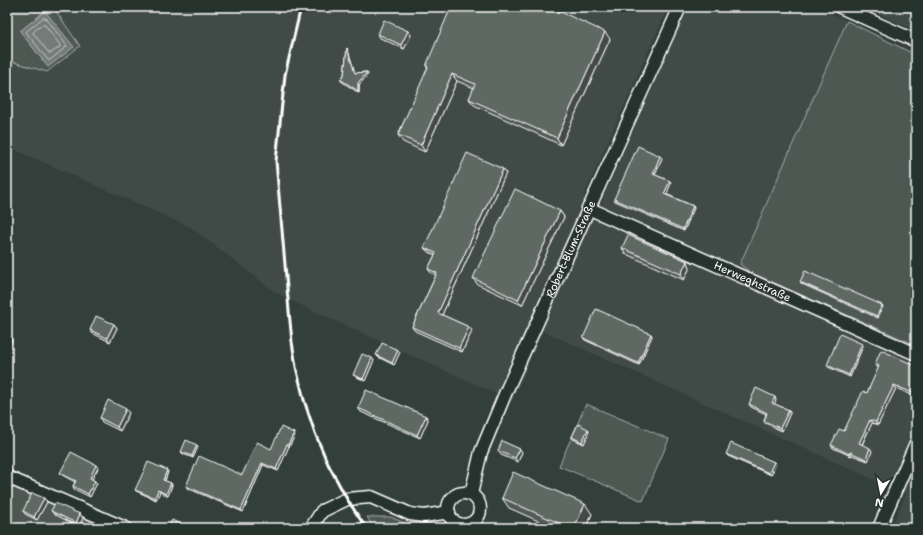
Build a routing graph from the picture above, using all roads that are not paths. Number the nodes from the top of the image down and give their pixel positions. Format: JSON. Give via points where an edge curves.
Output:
{"nodes":[{"id":1,"x":680,"y":7,"type":"edge"},
{"id":2,"x":840,"y":7,"type":"edge"},
{"id":3,"x":916,"y":41,"type":"edge"},
{"id":4,"x":588,"y":208,"type":"junction"},
{"id":5,"x":916,"y":354,"type":"edge"},
{"id":6,"x":916,"y":443,"type":"edge"},
{"id":7,"x":7,"y":477,"type":"edge"},
{"id":8,"x":471,"y":494,"type":"junction"},
{"id":9,"x":449,"y":512,"type":"junction"},
{"id":10,"x":473,"y":526,"type":"edge"},
{"id":11,"x":125,"y":528,"type":"edge"},
{"id":12,"x":311,"y":528,"type":"edge"},
{"id":13,"x":878,"y":528,"type":"edge"}],
"edges":[{"from":1,"to":4,"type":"street","name":"Robert-Blum-Straße"},
{"from":2,"to":3,"type":"street"},
{"from":4,"to":5,"type":"street","name":"Herweghstraße"},
{"from":4,"to":8,"type":"street","name":"Robert-Blum-Straße","via":[[481,452]]},
{"from":6,"to":13,"type":"street"},
{"from":7,"to":11,"type":"street"},
{"from":8,"to":9,"type":"street","via":[[458,494],[453,497],[449,504]]},
{"from":8,"to":10,"type":"street","via":[[480,504],[480,511]]},
{"from":9,"to":10,"type":"street","via":[[454,521]]},
{"from":9,"to":12,"type":"street","via":[[424,516],[410,514],[371,497],[347,499],[322,511]]}]}
